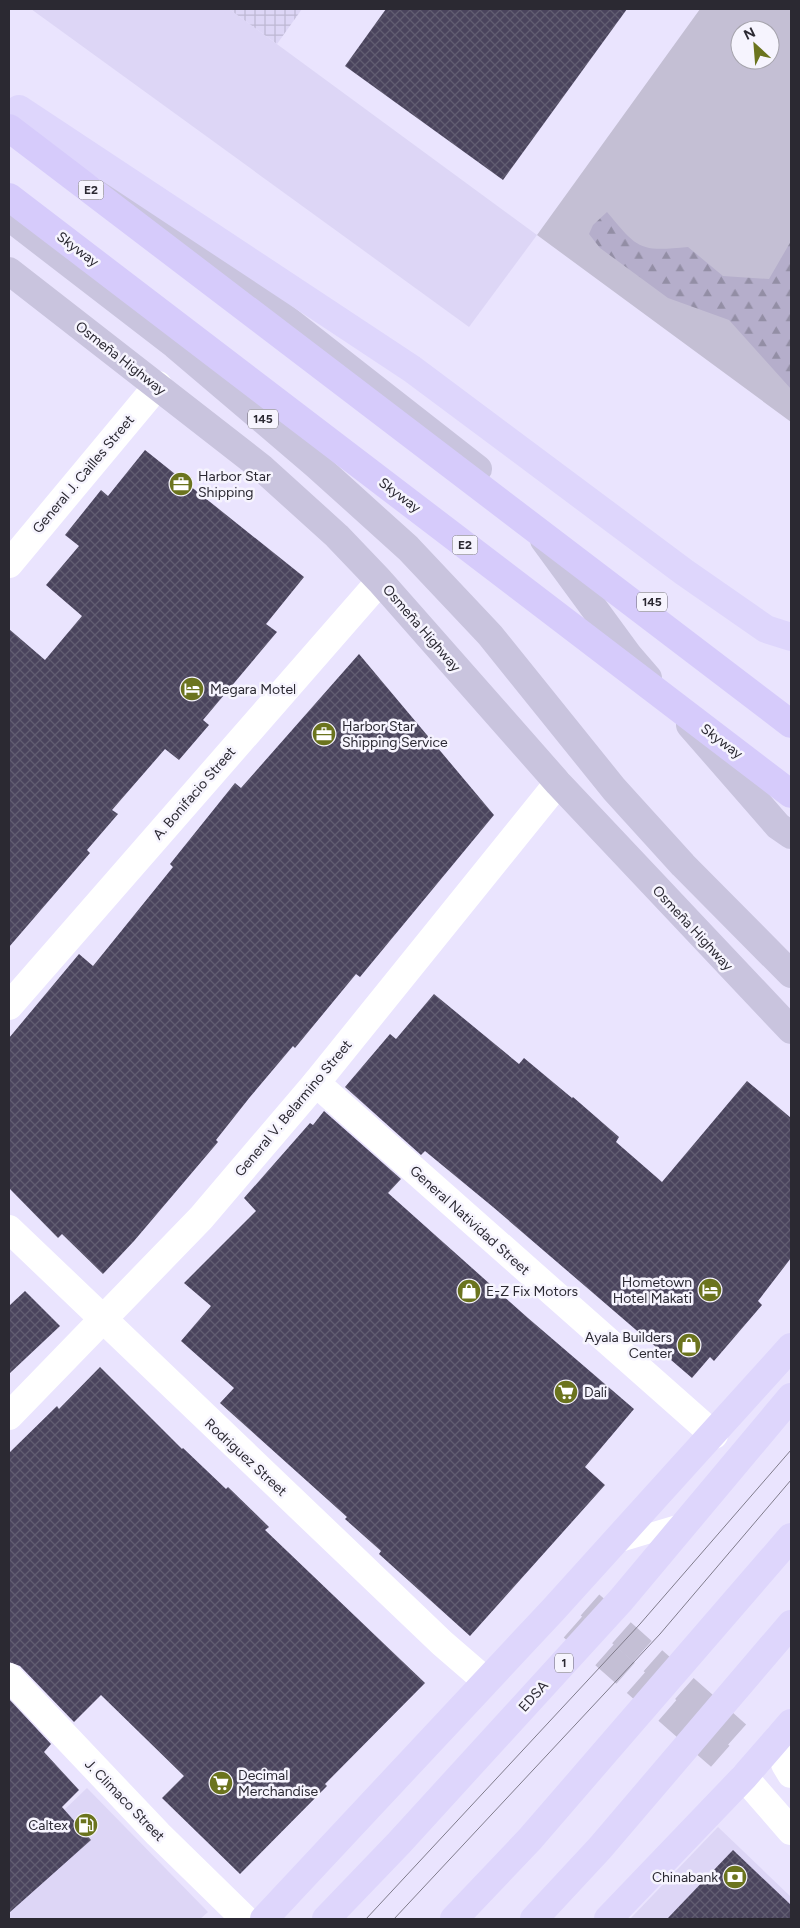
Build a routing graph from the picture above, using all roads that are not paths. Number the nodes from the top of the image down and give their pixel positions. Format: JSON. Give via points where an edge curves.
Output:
{"nodes":[{"id":1,"x":12,"y":113,"type":"edge"},
{"id":2,"x":9,"y":197,"type":"edge"},
{"id":3,"x":9,"y":217,"type":"edge"},
{"id":4,"x":9,"y":271,"type":"edge"},
{"id":5,"x":158,"y":386,"type":"junction"},
{"id":6,"x":513,"y":497,"type":"junction"},
{"id":7,"x":9,"y":564,"type":"edge"},
{"id":8,"x":380,"y":581,"type":"junction"},
{"id":9,"x":791,"y":637,"type":"edge"},
{"id":10,"x":791,"y":708,"type":"edge"},
{"id":11,"x":791,"y":724,"type":"edge"},
{"id":12,"x":558,"y":783,"type":"junction"},
{"id":13,"x":791,"y":794,"type":"edge"},
{"id":14,"x":787,"y":835,"type":"edge"},
{"id":15,"x":791,"y":974,"type":"edge"},
{"id":16,"x":9,"y":1006,"type":"edge"},
{"id":17,"x":782,"y":1010,"type":"edge"},
{"id":18,"x":791,"y":1030,"type":"edge"},
{"id":19,"x":316,"y":1083,"type":"junction"},
{"id":20,"x":9,"y":1229,"type":"edge"},
{"id":21,"x":102,"y":1321,"type":"junction"},
{"id":22,"x":791,"y":1347,"type":"edge"},
{"id":23,"x":791,"y":1397,"type":"edge"},
{"id":24,"x":791,"y":1409,"type":"edge"},
{"id":25,"x":9,"y":1416,"type":"edge"},
{"id":26,"x":714,"y":1435,"type":"junction"},
{"id":27,"x":791,"y":1537,"type":"edge"},
{"id":28,"x":614,"y":1544,"type":"junction"},
{"id":29,"x":791,"y":1624,"type":"edge"},
{"id":30,"x":9,"y":1677,"type":"edge"},
{"id":31,"x":486,"y":1681,"type":"junction"},
{"id":32,"x":770,"y":1740,"type":"edge"},
{"id":33,"x":736,"y":1770,"type":"junction"},
{"id":34,"x":791,"y":1774,"type":"edge"},
{"id":35,"x":791,"y":1831,"type":"edge"},
{"id":36,"x":245,"y":1919,"type":"edge"},
{"id":37,"x":264,"y":1919,"type":"edge"},
{"id":38,"x":326,"y":1919,"type":"edge"},
{"id":39,"x":454,"y":1919,"type":"edge"},
{"id":40,"x":534,"y":1919,"type":"edge"},
{"id":41,"x":608,"y":1919,"type":"edge"}],
"edges":[{"from":1,"to":6,"type":"main road","number":"145"},
{"from":1,"to":9,"type":"highway","via":[[412,370],[684,572],[766,629]]},
{"from":1,"to":11,"type":"highway","number":"E2"},
{"from":2,"to":13,"type":"highway","name":"Skyway","number":"E2"},
{"from":3,"to":15,"type":"main road","number":"145","via":[[175,345],[408,548],[490,635],[614,789],[683,865]]},
{"from":4,"to":5,"type":"main road","name":"Osmeña Highway"},
{"from":5,"to":7,"type":"street","name":"General J. Cailles Street"},
{"from":5,"to":8,"type":"main road","name":"Osmeña Highway","via":[[262,468],[337,536]]},
{"from":6,"to":10,"type":"main road","number":"145"},
{"from":6,"to":14,"type":"main road","via":[[629,656]]},
{"from":8,"to":12,"type":"main road","name":"Osmeña Highway"},
{"from":8,"to":16,"type":"street","name":"A. Bonifacio Street"},
{"from":12,"to":17,"type":"main road","name":"Osmeña Highway"},
{"from":12,"to":19,"type":"street","name":"General V. Belarmino Street"},
{"from":17,"to":18,"type":"main road","name":"Osmeña Highway"},
{"from":19,"to":21,"type":"street","name":"General V. Belarmino Street","via":[[201,1218]]},
{"from":19,"to":26,"type":"street","name":"General Natividad Street"},
{"from":20,"to":21,"type":"street","name":"Rodriguez Street"},
{"from":21,"to":25,"type":"street","name":"General V. Belarmino Street"},
{"from":21,"to":31,"type":"street","name":"Rodriguez Street"},
{"from":22,"to":26,"type":"highway"},
{"from":23,"to":38,"type":"highway","name":"EDSA","number":"1","via":[[621,1600]]},
{"from":24,"to":28,"type":"lane","via":[[692,1521]]},
{"from":26,"to":28,"type":"highway"},
{"from":27,"to":39,"type":"highway","via":[[530,1839]]},
{"from":28,"to":31,"type":"highway","via":[[581,1597],[563,1618]]},
{"from":29,"to":40,"type":"highway","via":[[600,1848]]},
{"from":30,"to":36,"type":"street","name":"J. Climaco Street","via":[[158,1834]]},
{"from":31,"to":37,"type":"highway"},
{"from":32,"to":33,"type":"highway"},
{"from":32,"to":34,"type":"street"},
{"from":33,"to":35,"type":"street"},
{"from":33,"to":41,"type":"highway"}]}
